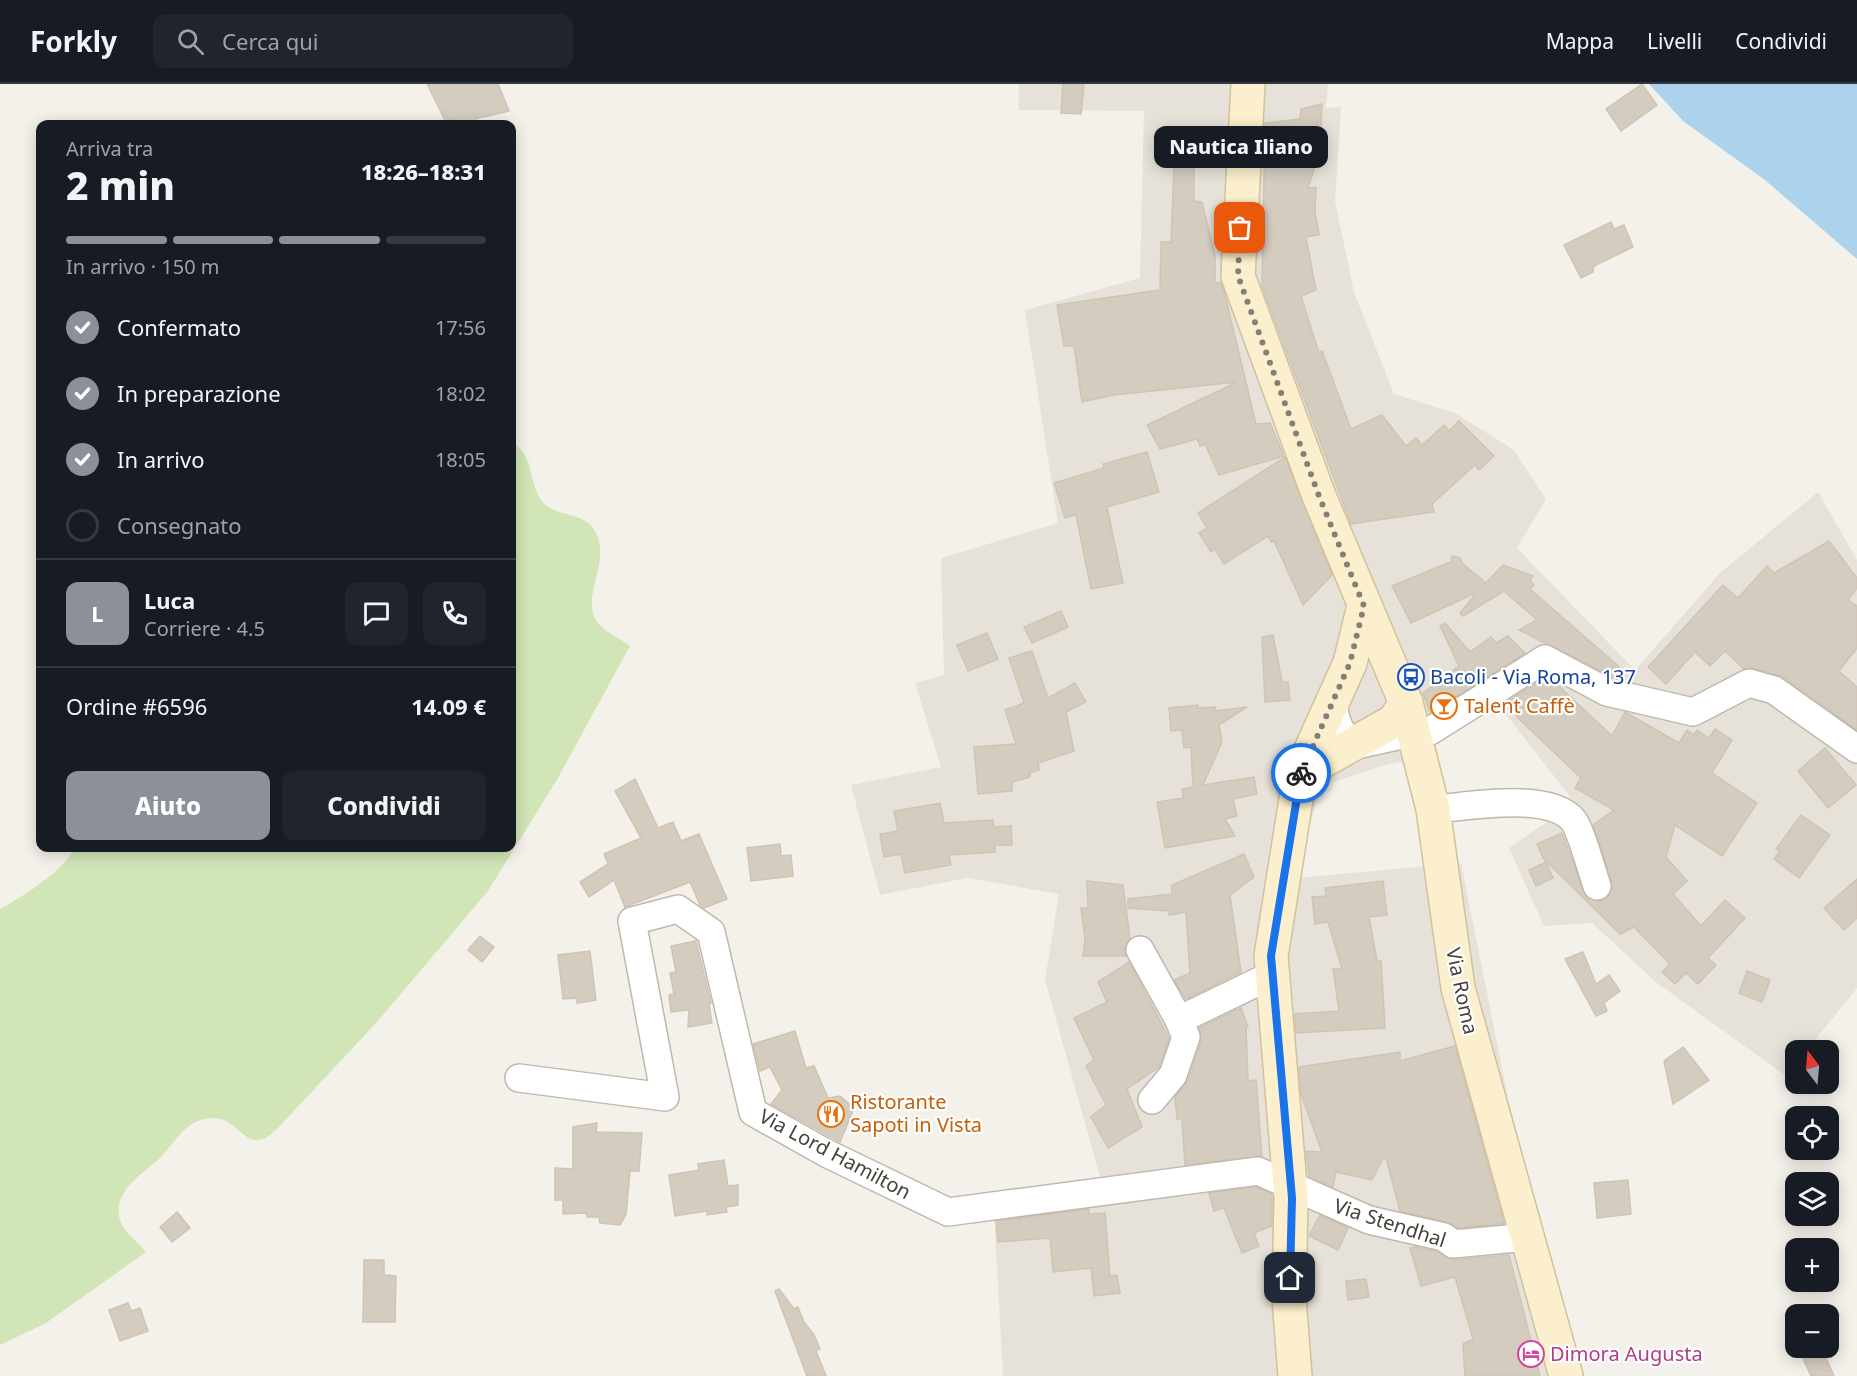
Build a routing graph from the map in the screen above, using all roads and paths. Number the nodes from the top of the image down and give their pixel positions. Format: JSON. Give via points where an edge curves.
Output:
{"nodes":[{"id":1,"x":1248,"y":84,"type":"edge"},
{"id":2,"x":1364,"y":606,"type":"junction"},
{"id":3,"x":1350,"y":663,"type":"junction"},
{"id":4,"x":1392,"y":672,"type":"junction"},
{"id":5,"x":1333,"y":699,"type":"junction"},
{"id":6,"x":1411,"y":718,"type":"junction"},
{"id":7,"x":1351,"y":746,"type":"junction"},
{"id":8,"x":1857,"y":749,"type":"edge"},
{"id":9,"x":1300,"y":774,"type":"junction"},
{"id":10,"x":1433,"y":809,"type":"junction"},
{"id":11,"x":1597,"y":886,"type":"dead end"},
{"id":12,"x":1140,"y":950,"type":"dead end"},
{"id":13,"x":1272,"y":975,"type":"junction"},
{"id":14,"x":1179,"y":1020,"type":"junction"},
{"id":15,"x":519,"y":1078,"type":"dead end"},
{"id":16,"x":1152,"y":1100,"type":"dead end"},
{"id":17,"x":1290,"y":1187,"type":"junction"},
{"id":18,"x":1528,"y":1237,"type":"junction"},
{"id":19,"x":1295,"y":1376,"type":"edge"},
{"id":20,"x":1566,"y":1376,"type":"edge"}],
"edges":[{"from":1,"to":2,"type":"main road","name":"Via Roma","via":[[1238,276]]},
{"from":2,"to":3,"type":"main road"},
{"from":2,"to":4,"type":"main road","name":"Via Roma"},
{"from":3,"to":4,"type":"street","via":[[1370,664]]},
{"from":3,"to":5,"type":"main road"},
{"from":4,"to":6,"type":"main road","name":"Via Roma"},
{"from":5,"to":7,"type":"street","via":[[1339,731]]},
{"from":5,"to":9,"type":"main road"},
{"from":6,"to":7,"type":"main road","via":[[1394,721]]},
{"from":6,"to":8,"type":"street","via":[[1430,731],[1545,659],[1607,692],[1693,712],[1749,683],[1774,690]]},
{"from":6,"to":10,"type":"main road","name":"Via Roma"},
{"from":7,"to":9,"type":"main road"},
{"from":9,"to":13,"type":"main road","via":[[1271,956]]},
{"from":10,"to":11,"type":"street","via":[[1513,803],[1558,811],[1573,821]]},
{"from":10,"to":18,"type":"main road","name":"Via Roma","via":[[1458,988]]},
{"from":12,"to":14,"type":"street"},
{"from":13,"to":14,"type":"street"},
{"from":13,"to":17,"type":"main road"},
{"from":14,"to":16,"type":"street","via":[[1186,1037],[1173,1075]]},
{"from":15,"to":17,"type":"street","name":"Via Lord Hamilton","via":[[665,1098],[632,921],[678,909],[711,932],[753,1112],[826,1153],[948,1212],[1258,1171]]},
{"from":17,"to":18,"type":"street","name":"Via Stendhal","via":[[1369,1220],[1444,1237],[1453,1244]]},
{"from":17,"to":19,"type":"main road","via":[[1289,1298]]},
{"from":18,"to":20,"type":"main road","name":"Via Roma"}]}
